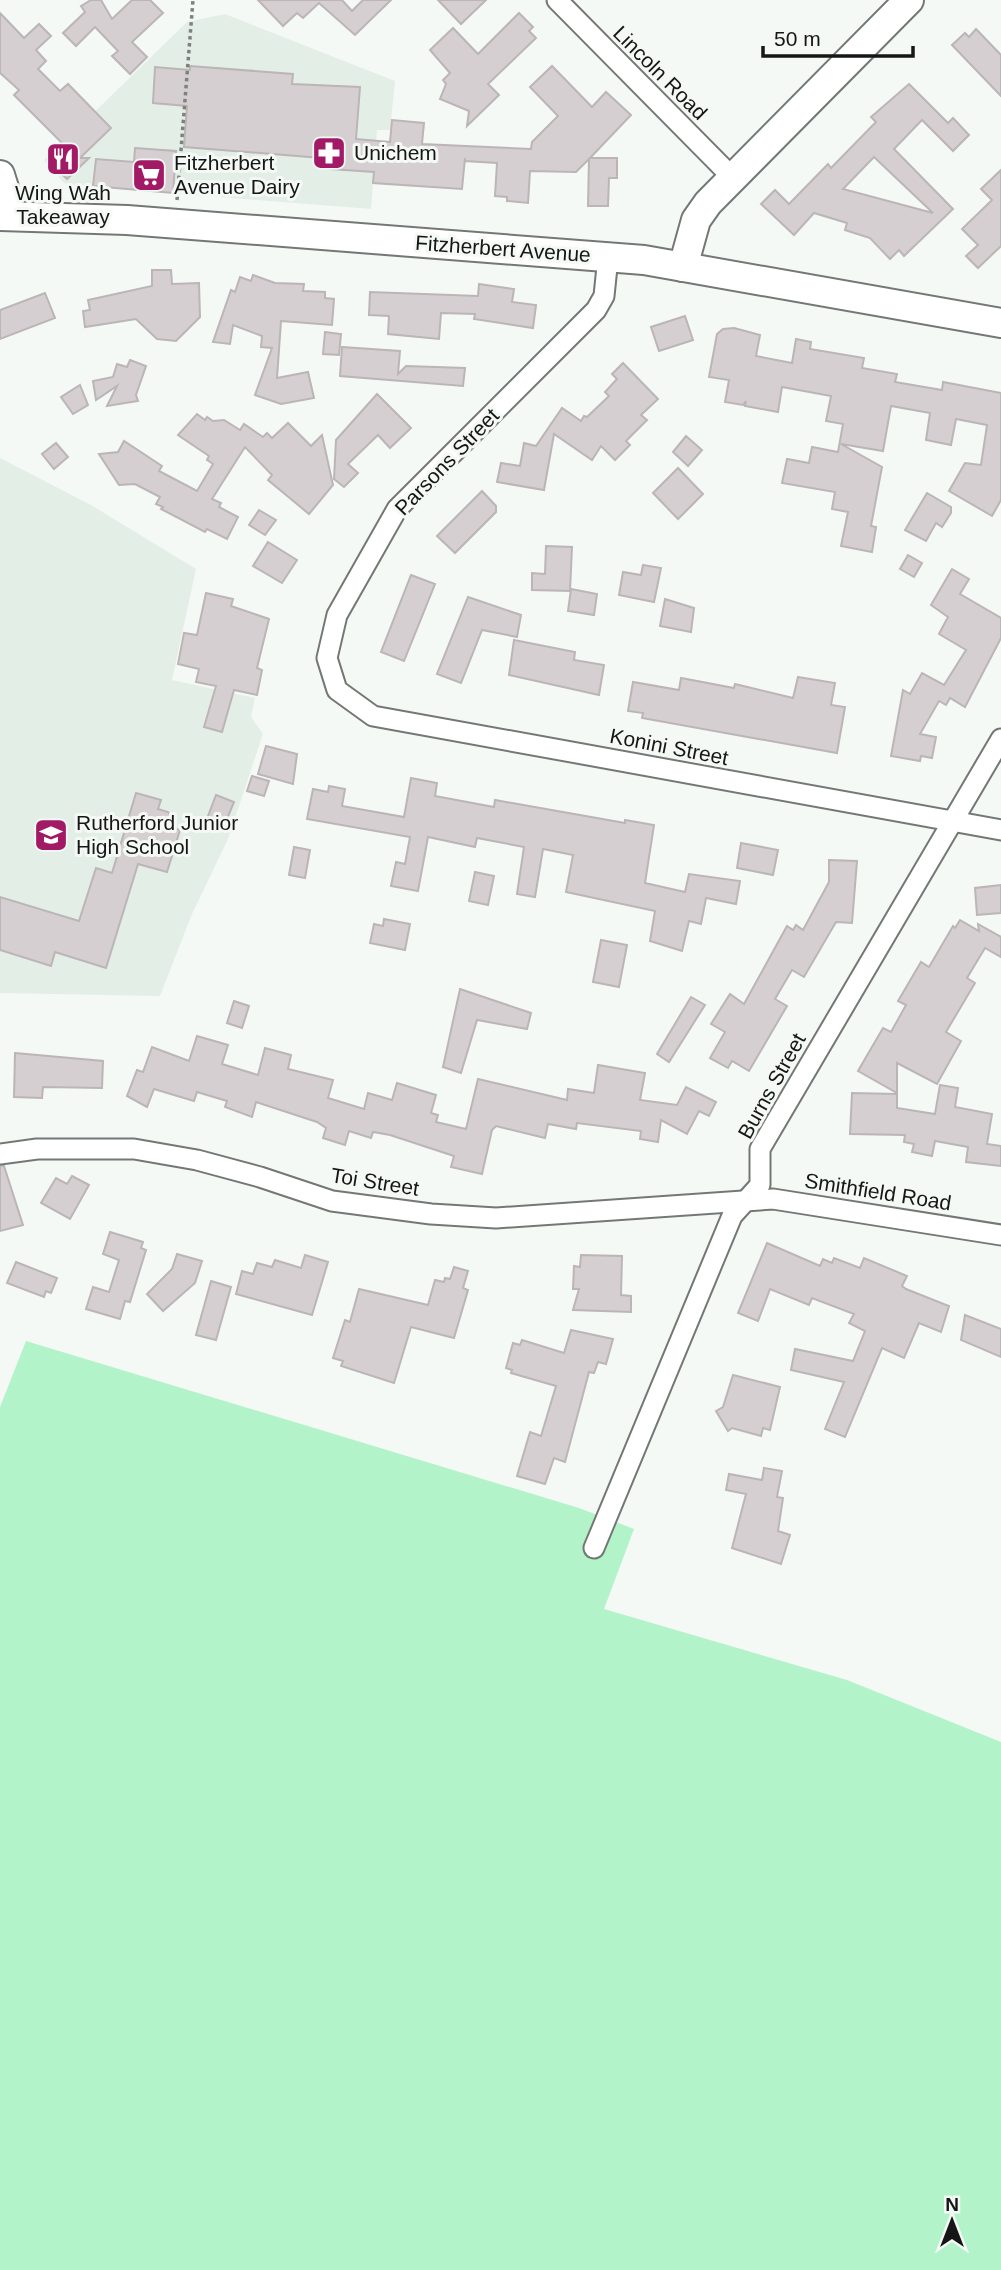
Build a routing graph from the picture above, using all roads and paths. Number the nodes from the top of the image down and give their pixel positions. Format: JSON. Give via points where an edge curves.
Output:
{"nodes":[{"id":1,"x":193,"y":0,"type":"edge"},
{"id":2,"x":557,"y":0,"type":"edge"},
{"id":3,"x":909,"y":0,"type":"edge"},
{"id":4,"x":0,"y":175,"type":"edge"},
{"id":5,"x":732,"y":177,"type":"junction"},
{"id":6,"x":2,"y":216,"type":"edge"},
{"id":7,"x":175,"y":223,"type":"junction"},
{"id":8,"x":608,"y":257,"type":"junction"},
{"id":9,"x":683,"y":267,"type":"junction"},
{"id":10,"x":1001,"y":324,"type":"edge"},
{"id":11,"x":337,"y":690,"type":"joint"},
{"id":12,"x":1001,"y":739,"type":"edge"},
{"id":13,"x":953,"y":822,"type":"junction"},
{"id":14,"x":1001,"y":830,"type":"edge"},
{"id":15,"x":0,"y":1154,"type":"edge"},
{"id":16,"x":748,"y":1199,"type":"junction"},
{"id":17,"x":1001,"y":1235,"type":"edge"},
{"id":18,"x":594,"y":1548,"type":"dead end"}],
"edges":[{"from":1,"to":7,"type":"path"},
{"from":2,"to":5,"type":"street","name":"Lincoln Road"},
{"from":3,"to":5,"type":"main road"},
{"from":4,"to":6,"type":"main road","via":[[5,191]]},
{"from":5,"to":9,"type":"main road","via":[[696,220]]},
{"from":6,"to":7,"type":"main road","name":"Fitzherbert Avenue"},
{"from":7,"to":8,"type":"main road","name":"Fitzherbert Avenue"},
{"from":8,"to":9,"type":"main road","name":"Fitzherbert Avenue"},
{"from":8,"to":11,"type":"street","name":"Parsons Street","via":[[604,296],[596,310],[397,509],[337,615],[327,658]]},
{"from":9,"to":10,"type":"main road","name":"Fitzherbert Avenue"},
{"from":11,"to":13,"type":"street","name":"Konini Street","via":[[373,716]]},
{"from":12,"to":13,"type":"street","name":"Burns Street"},
{"from":13,"to":14,"type":"street","name":"Konini Street"},
{"from":13,"to":16,"type":"street","name":"Burns Street","via":[[760,1149],[760,1185]]},
{"from":15,"to":16,"type":"street","name":"Toi Street","via":[[37,1149],[134,1149],[197,1160],[332,1201],[470,1217]]},
{"from":16,"to":17,"type":"street","name":"Smithfield Road","via":[[802,1202]]},
{"from":16,"to":18,"type":"street","name":"Burns Street","via":[[732,1216]]}]}
